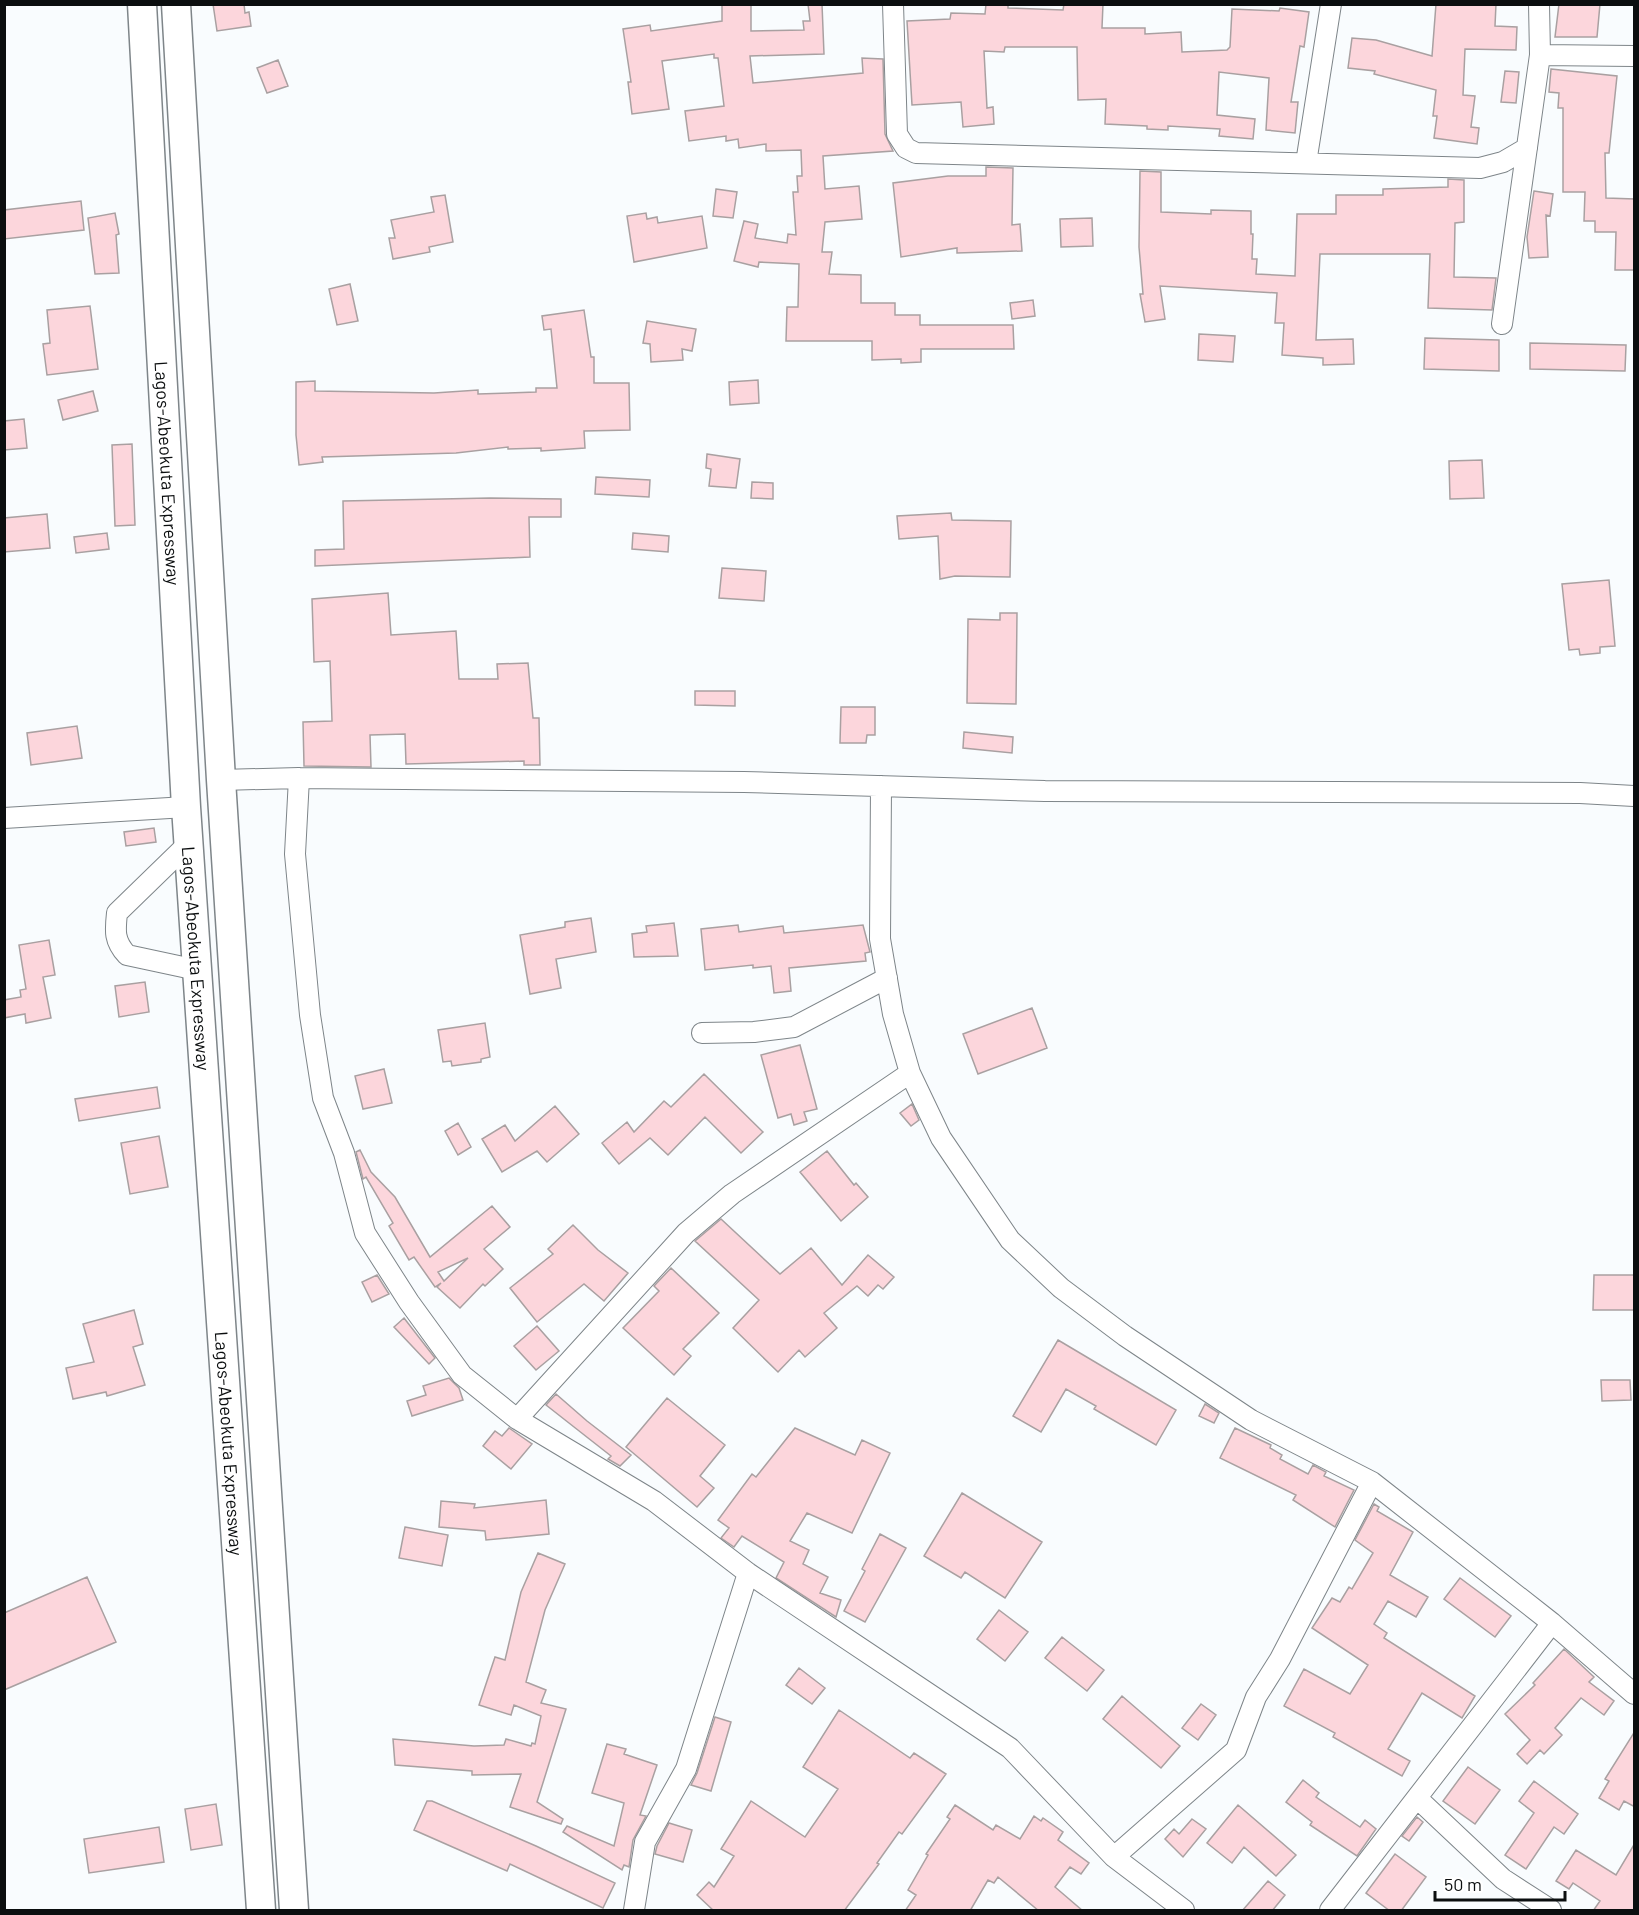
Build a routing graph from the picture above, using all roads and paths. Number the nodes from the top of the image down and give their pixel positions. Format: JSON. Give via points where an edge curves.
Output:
{"nodes":[{"id":1,"x":142,"y":4,"type":"edge"},
{"id":2,"x":176,"y":4,"type":"edge"},
{"id":3,"x":893,"y":4,"type":"edge"},
{"id":4,"x":1331,"y":4,"type":"edge"},
{"id":5,"x":1539,"y":4,"type":"edge"},
{"id":6,"x":1540,"y":55,"type":"junction"},
{"id":7,"x":1635,"y":56,"type":"edge"},
{"id":8,"x":1527,"y":148,"type":"junction"},
{"id":9,"x":1306,"y":163,"type":"junction"},
{"id":10,"x":1502,"y":324,"type":"dead end"},
{"id":11,"x":299,"y":777,"type":"junction"},
{"id":12,"x":222,"y":780,"type":"junction"},
{"id":13,"x":881,"y":786,"type":"junction"},
{"id":14,"x":1635,"y":795,"type":"edge"},
{"id":15,"x":186,"y":807,"type":"junction"},
{"id":16,"x":4,"y":818,"type":"edge"},
{"id":17,"x":188,"y":844,"type":"junction"},
{"id":18,"x":197,"y":969,"type":"junction"},
{"id":19,"x":887,"y":978,"type":"junction"},
{"id":20,"x":702,"y":1033,"type":"dead end"},
{"id":21,"x":910,"y":1073,"type":"junction"},
{"id":22,"x":517,"y":1419,"type":"junction"},
{"id":23,"x":1372,"y":1482,"type":"junction"},
{"id":24,"x":748,"y":1573,"type":"junction"},
{"id":25,"x":1552,"y":1623,"type":"junction"},
{"id":26,"x":1635,"y":1694,"type":"edge"},
{"id":27,"x":1417,"y":1798,"type":"junction"},
{"id":28,"x":1114,"y":1857,"type":"junction"},
{"id":29,"x":261,"y":1911,"type":"edge"},
{"id":30,"x":294,"y":1911,"type":"edge"},
{"id":31,"x":634,"y":1911,"type":"edge"},
{"id":32,"x":1184,"y":1911,"type":"edge"},
{"id":33,"x":1330,"y":1911,"type":"edge"},
{"id":34,"x":1551,"y":1911,"type":"edge"}],
"edges":[{"from":1,"to":15,"type":"highway","name":"Lagos-Abeokuta Expressway"},
{"from":2,"to":12,"type":"highway","name":"Lagos-Abeokuta Expressway"},
{"from":3,"to":9,"type":"street","via":[[897,134],[906,148],[916,153]]},
{"from":4,"to":9,"type":"street"},
{"from":5,"to":6,"type":"street"},
{"from":6,"to":7,"type":"street"},
{"from":6,"to":8,"type":"street"},
{"from":8,"to":9,"type":"street","via":[[1503,162],[1480,168]]},
{"from":8,"to":10,"type":"street"},
{"from":11,"to":12,"type":"street"},
{"from":11,"to":13,"type":"street"},
{"from":11,"to":22,"type":"street","via":[[295,854],[310,1015],[323,1098],[344,1154],[366,1233],[409,1302],[462,1375]]},
{"from":12,"to":30,"type":"highway","name":"Lagos-Abeokuta Expressway"},
{"from":13,"to":14,"type":"street","via":[[1045,791]]},
{"from":13,"to":19,"type":"street","via":[[880,939]]},
{"from":15,"to":16,"type":"street"},
{"from":15,"to":17,"type":"highway","name":"Lagos-Abeokuta Expressway"},
{"from":17,"to":18,"type":"highway","name":"Lagos-Abeokuta Expressway"},
{"from":17,"to":18,"type":"street","via":[[117,913],[115,935],[127,955]]},
{"from":18,"to":29,"type":"highway","name":"Lagos-Abeokuta Expressway"},
{"from":19,"to":20,"type":"street","via":[[794,1027]]},
{"from":19,"to":21,"type":"street"},
{"from":21,"to":22,"type":"street","via":[[732,1194],[686,1233]]},
{"from":21,"to":23,"type":"street","via":[[941,1138],[1010,1240],[1061,1288],[1251,1420]]},
{"from":22,"to":24,"type":"street","via":[[654,1501]]},
{"from":23,"to":25,"type":"street"},
{"from":23,"to":28,"type":"street","via":[[1280,1659],[1256,1697],[1236,1750]]},
{"from":24,"to":28,"type":"street","via":[[1010,1748]]},
{"from":24,"to":31,"type":"street","via":[[686,1769],[645,1842]]},
{"from":25,"to":26,"type":"street"},
{"from":25,"to":27,"type":"street"},
{"from":27,"to":33,"type":"street"},
{"from":27,"to":34,"type":"street","via":[[1503,1879]]},
{"from":28,"to":32,"type":"street"}]}
